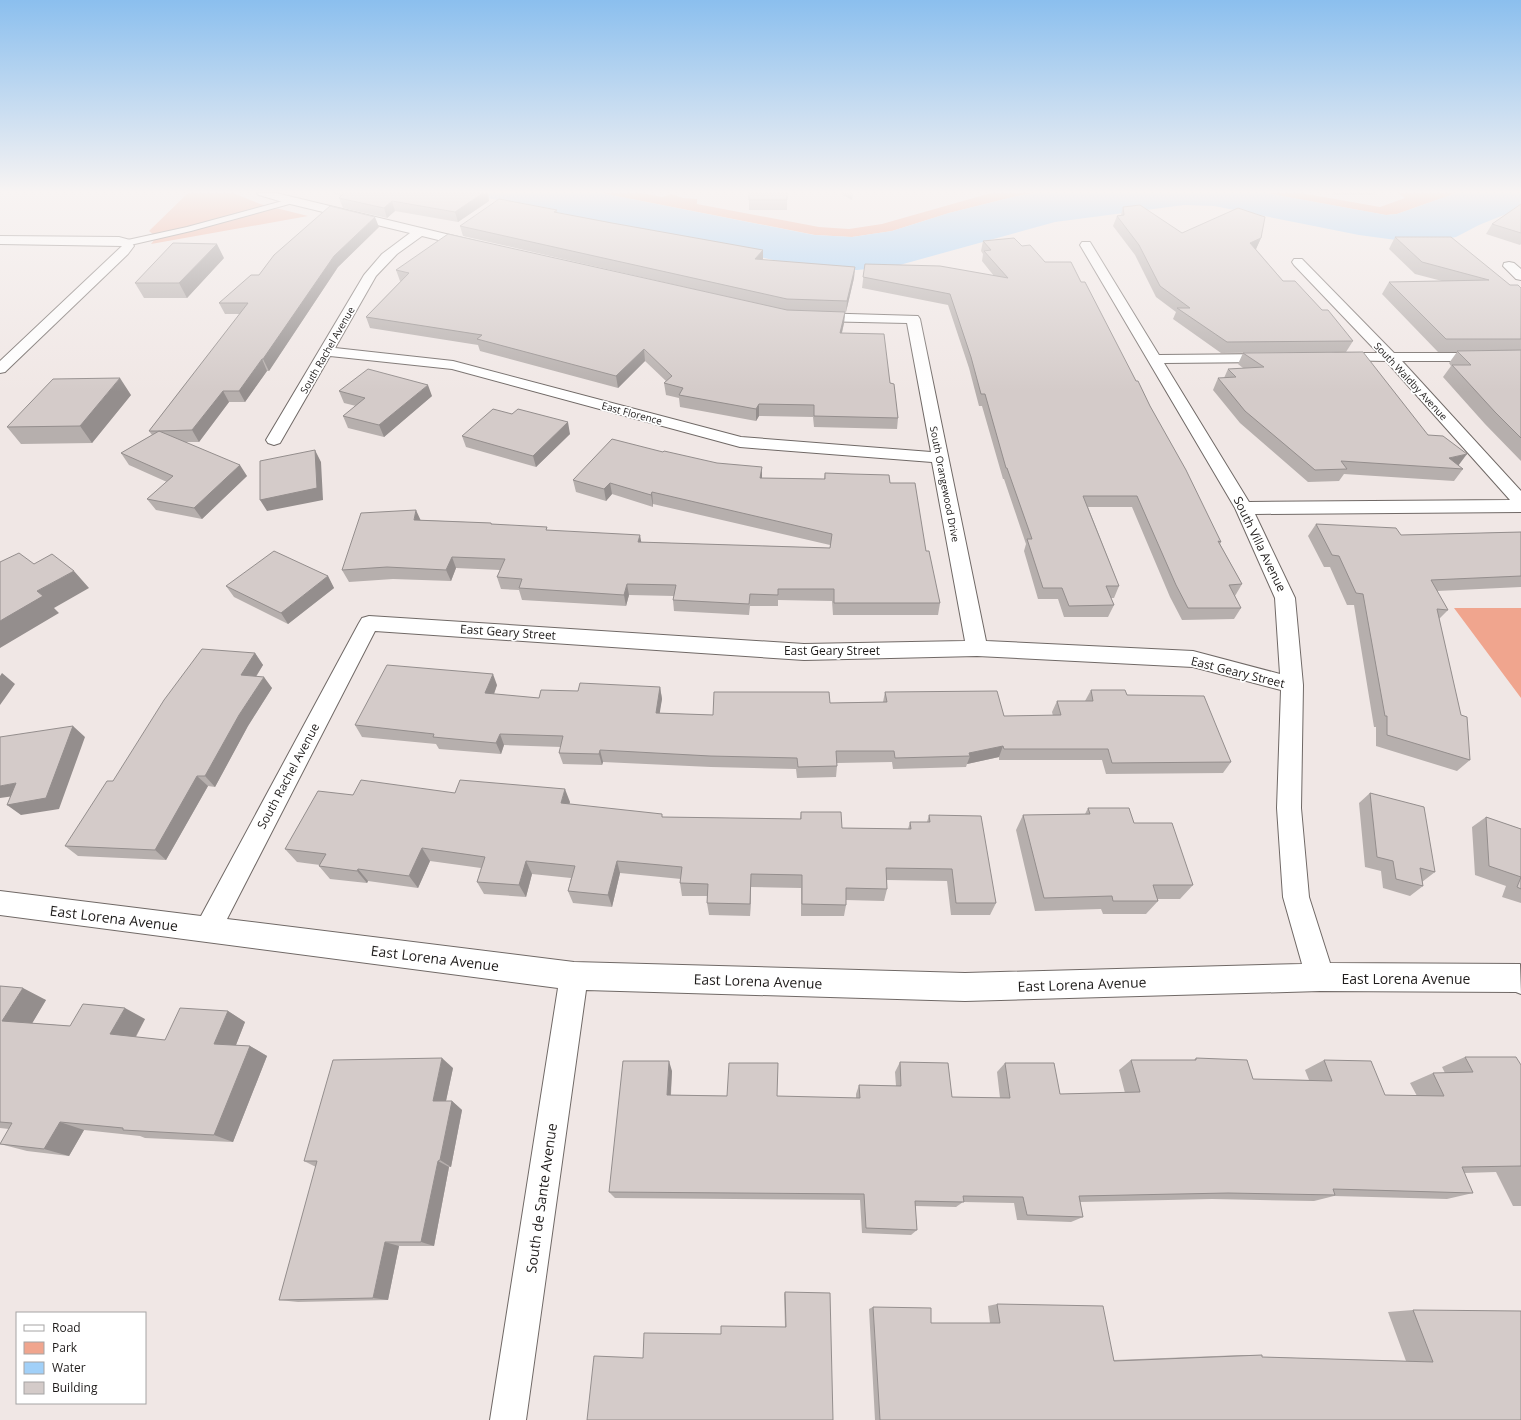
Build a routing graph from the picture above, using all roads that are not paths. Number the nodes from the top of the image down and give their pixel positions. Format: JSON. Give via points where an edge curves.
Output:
{"nodes":[{"id":1,"x":115,"y":259,"type":"edge"},
{"id":2,"x":383,"y":259,"type":"edge"},
{"id":3,"x":1095,"y":259,"type":"edge"},
{"id":4,"x":1298,"y":262,"type":"dead end"},
{"id":5,"x":1509,"y":266,"type":"dead end"},
{"id":6,"x":1521,"y":276,"type":"edge"},
{"id":7,"x":803,"y":316,"type":"edge"},
{"id":8,"x":327,"y":351,"type":"junction"},
{"id":9,"x":1390,"y":357,"type":"junction"},
{"id":10,"x":1521,"y":357,"type":"edge"},
{"id":11,"x":1155,"y":358,"type":"junction"},
{"id":12,"x":1280,"y":358,"type":"edge"},
{"id":13,"x":1319,"y":358,"type":"edge"},
{"id":14,"x":0,"y":369,"type":"edge"},
{"id":15,"x":274,"y":440,"type":"dead end"},
{"id":16,"x":940,"y":458,"type":"junction"},
{"id":17,"x":1521,"y":502,"type":"edge"},
{"id":18,"x":1521,"y":506,"type":"edge"},
{"id":19,"x":1244,"y":508,"type":"junction"},
{"id":20,"x":369,"y":623,"type":"joint"},
{"id":21,"x":977,"y":648,"type":"junction"},
{"id":22,"x":1292,"y":685,"type":"junction"},
{"id":23,"x":0,"y":903,"type":"edge"},
{"id":24,"x":208,"y":930,"type":"junction"},
{"id":25,"x":574,"y":976,"type":"junction"},
{"id":26,"x":1320,"y":977,"type":"junction"},
{"id":27,"x":1521,"y":979,"type":"edge"},
{"id":28,"x":508,"y":1420,"type":"edge"}],
"edges":[{"from":1,"to":14,"type":"street"},
{"from":2,"to":8,"type":"street","name":"South Rachel Avenue","via":[[370,275]]},
{"from":3,"to":11,"type":"street","name":"South Villa Avenue"},
{"from":4,"to":9,"type":"street","name":"South Waldby Avenue"},
{"from":5,"to":6,"type":"street"},
{"from":7,"to":16,"type":"street","name":"South Orangewood Drive","via":[[913,319]]},
{"from":8,"to":15,"type":"street","name":"South Rachel Avenue"},
{"from":8,"to":16,"type":"street","name":"East Florence","via":[[453,365],[740,442]]},
{"from":9,"to":10,"type":"street"},
{"from":9,"to":13,"type":"street"},
{"from":9,"to":17,"type":"street","name":"South Waldby Avenue"},
{"from":11,"to":12,"type":"street"},
{"from":11,"to":19,"type":"street","name":"South Villa Avenue"},
{"from":16,"to":21,"type":"street","name":"South Orangewood Drive"},
{"from":18,"to":19,"type":"street"},
{"from":19,"to":22,"type":"street","name":"South Villa Avenue","via":[[1285,598]]},
{"from":20,"to":21,"type":"street","name":"East Geary Street","via":[[804,652]]},
{"from":20,"to":24,"type":"street","name":"South Rachel Avenue"},
{"from":21,"to":22,"type":"street","name":"East Geary Street","via":[[1193,659]]},
{"from":22,"to":26,"type":"street","name":"South Villa Avenue","via":[[1289,808],[1296,897]]},
{"from":23,"to":24,"type":"street","name":"East Lorena Avenue"},
{"from":24,"to":25,"type":"street","name":"East Lorena Avenue"},
{"from":25,"to":26,"type":"street","name":"East Lorena Avenue","via":[[965,987]]},
{"from":25,"to":28,"type":"street","name":"South de Sante Avenue"},
{"from":26,"to":27,"type":"street","name":"East Lorena Avenue"}]}
